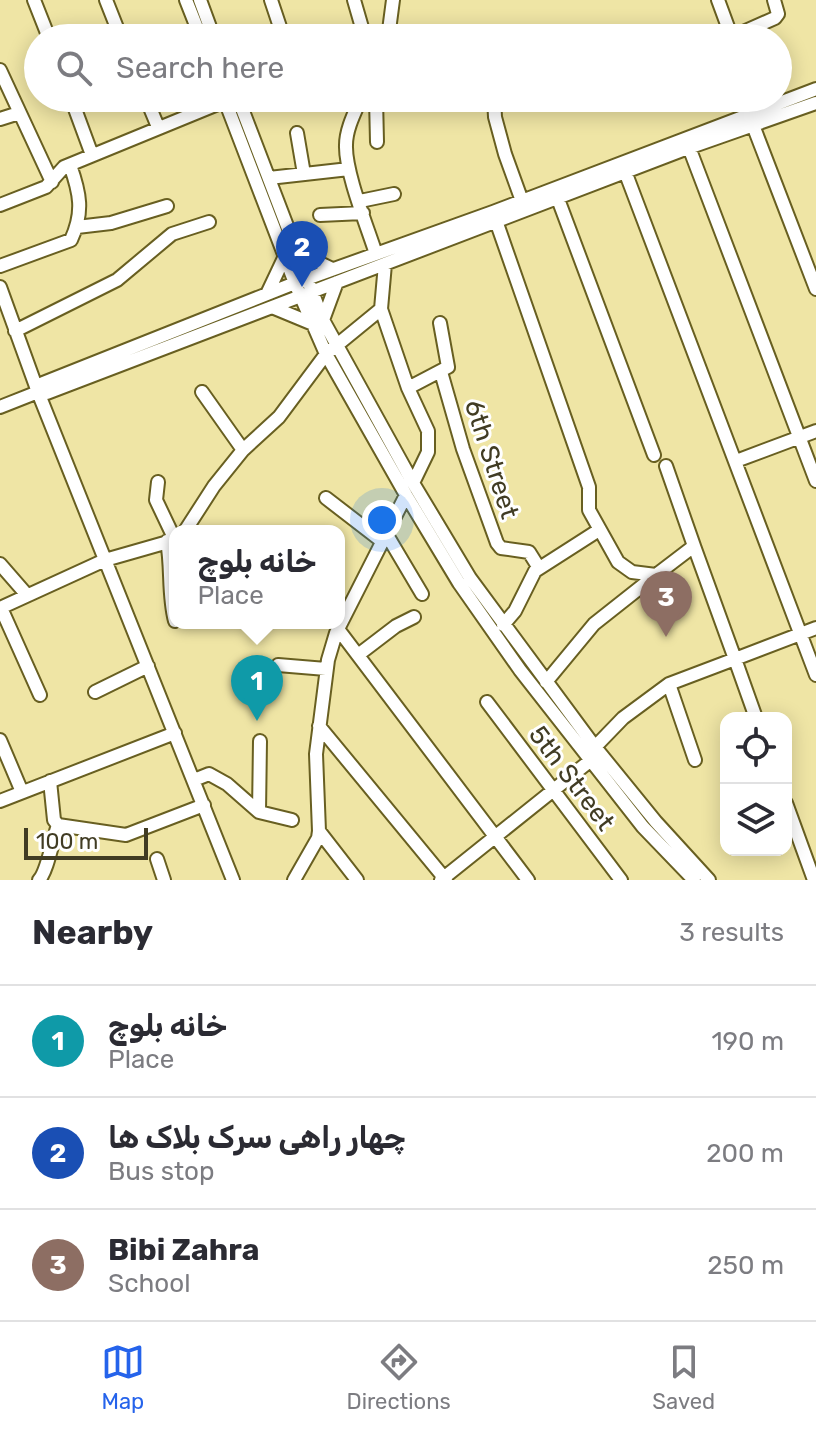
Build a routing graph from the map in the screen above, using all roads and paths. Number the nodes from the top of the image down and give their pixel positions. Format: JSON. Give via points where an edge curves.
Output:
{"nodes":[{"id":1,"x":34,"y":0,"type":"edge"},
{"id":2,"x":106,"y":0,"type":"edge"},
{"id":3,"x":186,"y":0,"type":"edge"},
{"id":4,"x":200,"y":0,"type":"edge"},
{"id":5,"x":271,"y":0,"type":"edge"},
{"id":6,"x":354,"y":0,"type":"edge"},
{"id":7,"x":393,"y":0,"type":"edge"},
{"id":8,"x":718,"y":0,"type":"edge"},
{"id":9,"x":774,"y":0,"type":"edge"},
{"id":10,"x":43,"y":24,"type":"edge"},
{"id":11,"x":115,"y":24,"type":"edge"},
{"id":12,"x":195,"y":24,"type":"edge"},
{"id":13,"x":209,"y":24,"type":"edge"},
{"id":14,"x":279,"y":24,"type":"edge"},
{"id":15,"x":361,"y":24,"type":"edge"},
{"id":16,"x":390,"y":24,"type":"edge"},
{"id":17,"x":727,"y":24,"type":"edge"},
{"id":18,"x":762,"y":24,"type":"edge"},
{"id":19,"x":0,"y":70,"type":"edge"},
{"id":20,"x":816,"y":89,"type":"edge"},
{"id":21,"x":792,"y":98,"type":"edge"},
{"id":22,"x":816,"y":103,"type":"edge"},
{"id":23,"x":792,"y":106,"type":"edge"},
{"id":24,"x":76,"y":112,"type":"edge"},
{"id":25,"x":152,"y":112,"type":"edge"},
{"id":26,"x":196,"y":112,"type":"edge"},
{"id":27,"x":234,"y":112,"type":"edge"},
{"id":28,"x":236,"y":112,"type":"edge"},
{"id":29,"x":355,"y":112,"type":"edge"},
{"id":30,"x":376,"y":112,"type":"edge"},
{"id":31,"x":495,"y":112,"type":"edge"},
{"id":32,"x":754,"y":112,"type":"edge"},
{"id":33,"x":19,"y":113,"type":"junction"},
{"id":34,"x":0,"y":119,"type":"edge"},
{"id":35,"x":158,"y":127,"type":"junction"},
{"id":36,"x":297,"y":133,"type":"dead end"},
{"id":37,"x":377,"y":142,"type":"dead end"},
{"id":38,"x":687,"y":144,"type":"junction"},
{"id":39,"x":92,"y":155,"type":"junction"},
{"id":40,"x":70,"y":165,"type":"junction"},
{"id":41,"x":624,"y":168,"type":"junction"},
{"id":42,"x":349,"y":169,"type":"junction"},
{"id":43,"x":304,"y":174,"type":"junction"},
{"id":44,"x":269,"y":178,"type":"junction"},
{"id":45,"x":52,"y":182,"type":"junction"},
{"id":46,"x":556,"y":193,"type":"junction"},
{"id":47,"x":394,"y":194,"type":"dead end"},
{"id":48,"x":522,"y":201,"type":"junction"},
{"id":49,"x":0,"y":205,"type":"edge"},
{"id":50,"x":167,"y":206,"type":"dead end"},
{"id":51,"x":362,"y":207,"type":"junction"},
{"id":52,"x":320,"y":215,"type":"dead end"},
{"id":53,"x":494,"y":217,"type":"junction"},
{"id":54,"x":209,"y":222,"type":"dead end"},
{"id":55,"x":77,"y":227,"type":"junction"},
{"id":56,"x":291,"y":254,"type":"junction"},
{"id":57,"x":376,"y":254,"type":"junction"},
{"id":58,"x":385,"y":264,"type":"junction"},
{"id":59,"x":0,"y":266,"type":"edge"},
{"id":60,"x":332,"y":269,"type":"junction"},
{"id":61,"x":301,"y":281,"type":"junction"},
{"id":62,"x":337,"y":282,"type":"junction"},
{"id":63,"x":0,"y":287,"type":"edge"},
{"id":64,"x":816,"y":289,"type":"edge"},
{"id":65,"x":267,"y":294,"type":"junction"},
{"id":66,"x":306,"y":294,"type":"junction"},
{"id":67,"x":272,"y":307,"type":"junction"},
{"id":68,"x":381,"y":309,"type":"junction"},
{"id":69,"x":318,"y":322,"type":"junction"},
{"id":70,"x":440,"y":323,"type":"dead end"},
{"id":71,"x":15,"y":331,"type":"junction"},
{"id":72,"x":331,"y":349,"type":"junction"},
{"id":73,"x":441,"y":372,"type":"junction"},
{"id":74,"x":408,"y":388,"type":"junction"},
{"id":75,"x":38,"y":392,"type":"junction"},
{"id":76,"x":202,"y":392,"type":"dead end"},
{"id":77,"x":0,"y":407,"type":"edge"},
{"id":78,"x":816,"y":431,"type":"edge"},
{"id":79,"x":800,"y":438,"type":"junction"},
{"id":80,"x":243,"y":450,"type":"junction"},
{"id":81,"x":654,"y":455,"type":"dead end"},
{"id":82,"x":736,"y":461,"type":"junction"},
{"id":83,"x":666,"y":466,"type":"dead end"},
{"id":84,"x":816,"y":481,"type":"edge"},
{"id":85,"x":158,"y":482,"type":"dead end"},
{"id":86,"x":410,"y":489,"type":"junction"},
{"id":87,"x":326,"y":498,"type":"dead end"},
{"id":88,"x":189,"y":525,"type":"edge"},
{"id":89,"x":599,"y":530,"type":"junction"},
{"id":90,"x":169,"y":532,"type":"edge"},
{"id":91,"x":385,"y":538,"type":"junction"},
{"id":92,"x":169,"y":541,"type":"edge"},
{"id":93,"x":694,"y":546,"type":"junction"},
{"id":94,"x":105,"y":560,"type":"junction"},
{"id":95,"x":0,"y":564,"type":"edge"},
{"id":96,"x":539,"y":568,"type":"junction"},
{"id":97,"x":656,"y":575,"type":"junction"},
{"id":98,"x":422,"y":594,"type":"dead end"},
{"id":99,"x":27,"y":595,"type":"junction"},
{"id":100,"x":0,"y":608,"type":"edge"},
{"id":101,"x":345,"y":615,"type":"edge"},
{"id":102,"x":414,"y":617,"type":"dead end"},
{"id":103,"x":503,"y":625,"type":"junction"},
{"id":104,"x":816,"y":628,"type":"edge"},
{"id":105,"x":338,"y":629,"type":"joint"},
{"id":106,"x":801,"y":633,"type":"junction"},
{"id":107,"x":358,"y":655,"type":"junction"},
{"id":108,"x":735,"y":659,"type":"junction"},
{"id":109,"x":278,"y":665,"type":"dead end"},
{"id":110,"x":148,"y":666,"type":"junction"},
{"id":111,"x":326,"y":669,"type":"junction"},
{"id":112,"x":816,"y":675,"type":"edge"},
{"id":113,"x":546,"y":682,"type":"junction"},
{"id":114,"x":669,"y":684,"type":"junction"},
{"id":115,"x":95,"y":692,"type":"dead end"},
{"id":116,"x":40,"y":695,"type":"dead end"},
{"id":117,"x":487,"y":702,"type":"dead end"},
{"id":118,"x":754,"y":712,"type":"edge"},
{"id":119,"x":319,"y":726,"type":"junction"},
{"id":120,"x":175,"y":733,"type":"junction"},
{"id":121,"x":0,"y":740,"type":"edge"},
{"id":122,"x":260,"y":741,"type":"dead end"},
{"id":123,"x":595,"y":747,"type":"junction"},
{"id":124,"x":591,"y":760,"type":"junction"},
{"id":125,"x":695,"y":760,"type":"dead end"},
{"id":126,"x":194,"y":780,"type":"junction"},
{"id":127,"x":50,"y":781,"type":"junction"},
{"id":128,"x":553,"y":789,"type":"junction"},
{"id":129,"x":22,"y":792,"type":"junction"},
{"id":130,"x":0,"y":801,"type":"edge"},
{"id":131,"x":204,"y":805,"type":"junction"},
{"id":132,"x":259,"y":812,"type":"junction"},
{"id":133,"x":292,"y":820,"type":"dead end"},
{"id":134,"x":792,"y":820,"type":"edge"},
{"id":135,"x":58,"y":825,"type":"junction"},
{"id":136,"x":319,"y":831,"type":"junction"},
{"id":137,"x":495,"y":836,"type":"junction"},
{"id":138,"x":157,"y":859,"type":"dead end"},
{"id":139,"x":444,"y":879,"type":"edge"},
{"id":140,"x":39,"y":880,"type":"edge"},
{"id":141,"x":164,"y":880,"type":"edge"},
{"id":142,"x":233,"y":880,"type":"edge"},
{"id":143,"x":294,"y":880,"type":"edge"},
{"id":144,"x":357,"y":880,"type":"edge"},
{"id":145,"x":528,"y":880,"type":"edge"},
{"id":146,"x":621,"y":880,"type":"edge"},
{"id":147,"x":694,"y":880,"type":"edge"},
{"id":148,"x":709,"y":880,"type":"edge"},
{"id":149,"x":814,"y":880,"type":"edge"}],
"edges":[{"from":1,"to":10,"type":"street"},
{"from":2,"to":11,"type":"street"},
{"from":3,"to":12,"type":"street"},
{"from":4,"to":13,"type":"street"},
{"from":5,"to":14,"type":"street"},
{"from":6,"to":15,"type":"street"},
{"from":7,"to":16,"type":"street"},
{"from":8,"to":17,"type":"street"},
{"from":9,"to":18,"type":"street","via":[[778,14]]},
{"from":19,"to":33,"type":"street"},
{"from":20,"to":21,"type":"street"},
{"from":22,"to":23,"type":"street"},
{"from":24,"to":39,"type":"street"},
{"from":25,"to":35,"type":"street"},
{"from":26,"to":35,"type":"street"},
{"from":27,"to":56,"type":"street"},
{"from":28,"to":44,"type":"street"},
{"from":29,"to":42,"type":"street","via":[[346,145]]},
{"from":30,"to":37,"type":"street"},
{"from":31,"to":48,"type":"street"},
{"from":32,"to":38,"type":"street"},
{"from":32,"to":64,"type":"street"},
{"from":33,"to":34,"type":"street"},
{"from":33,"to":45,"type":"street"},
{"from":35,"to":39,"type":"street"},
{"from":36,"to":43,"type":"street"},
{"from":38,"to":41,"type":"street"},
{"from":38,"to":79,"type":"street"},
{"from":39,"to":40,"type":"street"},
{"from":40,"to":45,"type":"street"},
{"from":40,"to":55,"type":"street","via":[[80,191]]},
{"from":41,"to":46,"type":"street"},
{"from":41,"to":82,"type":"street"},
{"from":42,"to":43,"type":"street"},
{"from":42,"to":51,"type":"street"},
{"from":43,"to":44,"type":"street"},
{"from":44,"to":56,"type":"street"},
{"from":45,"to":49,"type":"street"},
{"from":46,"to":48,"type":"street"},
{"from":46,"to":53,"type":"street"},
{"from":46,"to":81,"type":"street"},
{"from":47,"to":51,"type":"street"},
{"from":48,"to":53,"type":"street"},
{"from":50,"to":55,"type":"street"},
{"from":51,"to":52,"type":"street"},
{"from":51,"to":57,"type":"street"},
{"from":53,"to":57,"type":"street"},
{"from":53,"to":58,"type":"street"},
{"from":53,"to":89,"type":"street","via":[[589,487],[589,510]]},
{"from":54,"to":71,"type":"street","via":[[172,234],[117,280]]},
{"from":55,"to":59,"type":"street","via":[[68,243]]},
{"from":56,"to":60,"type":"street"},
{"from":56,"to":61,"type":"street"},
{"from":56,"to":65,"type":"street"},
{"from":57,"to":60,"type":"street"},
{"from":58,"to":62,"type":"street"},
{"from":58,"to":68,"type":"street"},
{"from":60,"to":61,"type":"street"},
{"from":61,"to":65,"type":"street"},
{"from":61,"to":66,"type":"street"},
{"from":62,"to":66,"type":"street"},
{"from":62,"to":69,"type":"street"},
{"from":63,"to":71,"type":"street"},
{"from":65,"to":75,"type":"street","via":[[43,383]]},
{"from":66,"to":67,"type":"street"},
{"from":66,"to":69,"type":"street"},
{"from":67,"to":69,"type":"street"},
{"from":67,"to":75,"type":"street","via":[[47,393]]},
{"from":68,"to":72,"type":"street"},
{"from":68,"to":74,"type":"street"},
{"from":69,"to":72,"type":"street"},
{"from":70,"to":73,"type":"street","via":[[448,367]]},
{"from":71,"to":75,"type":"street"},
{"from":72,"to":80,"type":"street","via":[[279,417]]},
{"from":72,"to":86,"type":"street"},
{"from":73,"to":74,"type":"street","name":"6th Street"},
{"from":73,"to":96,"type":"street","name":"6th Street","via":[[497,543],[529,552]]},
{"from":74,"to":86,"type":"street","via":[[428,431],[428,452]]},
{"from":75,"to":77,"type":"street"},
{"from":75,"to":94,"type":"street"},
{"from":76,"to":80,"type":"street"},
{"from":78,"to":79,"type":"street"},
{"from":79,"to":82,"type":"street"},
{"from":79,"to":84,"type":"street"},
{"from":80,"to":88,"type":"street"},
{"from":82,"to":106,"type":"street"},
{"from":83,"to":93,"type":"street"},
{"from":85,"to":90,"type":"street","via":[[156,500]]},
{"from":86,"to":91,"type":"street"},
{"from":86,"to":103,"type":"street"},
{"from":86,"to":124,"type":"street","via":[[482,617]]},
{"from":87,"to":91,"type":"street"},
{"from":89,"to":96,"type":"street"},
{"from":89,"to":97,"type":"street","via":[[618,562],[632,572]]},
{"from":91,"to":98,"type":"street"},
{"from":91,"to":101,"type":"street"},
{"from":92,"to":94,"type":"street"},
{"from":93,"to":97,"type":"street"},
{"from":93,"to":108,"type":"street"},
{"from":94,"to":99,"type":"street"},
{"from":94,"to":110,"type":"street"},
{"from":95,"to":99,"type":"street"},
{"from":96,"to":103,"type":"street"},
{"from":97,"to":113,"type":"street","via":[[594,624]]},
{"from":99,"to":100,"type":"street"},
{"from":100,"to":116,"type":"street"},
{"from":102,"to":107,"type":"street"},
{"from":103,"to":113,"type":"street"},
{"from":104,"to":106,"type":"street"},
{"from":105,"to":107,"type":"street"},
{"from":105,"to":111,"type":"street"},
{"from":106,"to":108,"type":"street"},
{"from":106,"to":112,"type":"street"},
{"from":107,"to":137,"type":"street"},
{"from":108,"to":114,"type":"street"},
{"from":108,"to":118,"type":"street"},
{"from":109,"to":111,"type":"street"},
{"from":110,"to":115,"type":"street"},
{"from":110,"to":120,"type":"street"},
{"from":111,"to":119,"type":"street"},
{"from":113,"to":123,"type":"street"},
{"from":114,"to":123,"type":"street"},
{"from":114,"to":125,"type":"street"},
{"from":117,"to":128,"type":"street","name":"5th Street"},
{"from":119,"to":136,"type":"street"},
{"from":119,"to":139,"type":"street"},
{"from":120,"to":126,"type":"street"},
{"from":120,"to":127,"type":"street"},
{"from":121,"to":129,"type":"street"},
{"from":122,"to":132,"type":"street"},
{"from":123,"to":148,"type":"street"},
{"from":124,"to":128,"type":"street"},
{"from":124,"to":147,"type":"street","via":[[643,827]]},
{"from":126,"to":131,"type":"street"},
{"from":126,"to":132,"type":"street","via":[[209,774],[218,777]]},
{"from":127,"to":129,"type":"street"},
{"from":127,"to":135,"type":"street"},
{"from":128,"to":137,"type":"street"},
{"from":128,"to":146,"type":"street","name":"5th Street"},
{"from":129,"to":130,"type":"street"},
{"from":131,"to":135,"type":"street","via":[[126,835]]},
{"from":131,"to":142,"type":"street"},
{"from":132,"to":133,"type":"street"},
{"from":134,"to":149,"type":"street"},
{"from":135,"to":140,"type":"street"},
{"from":136,"to":143,"type":"street"},
{"from":136,"to":144,"type":"street"},
{"from":137,"to":139,"type":"street"},
{"from":137,"to":145,"type":"street"},
{"from":138,"to":141,"type":"street"}]}
